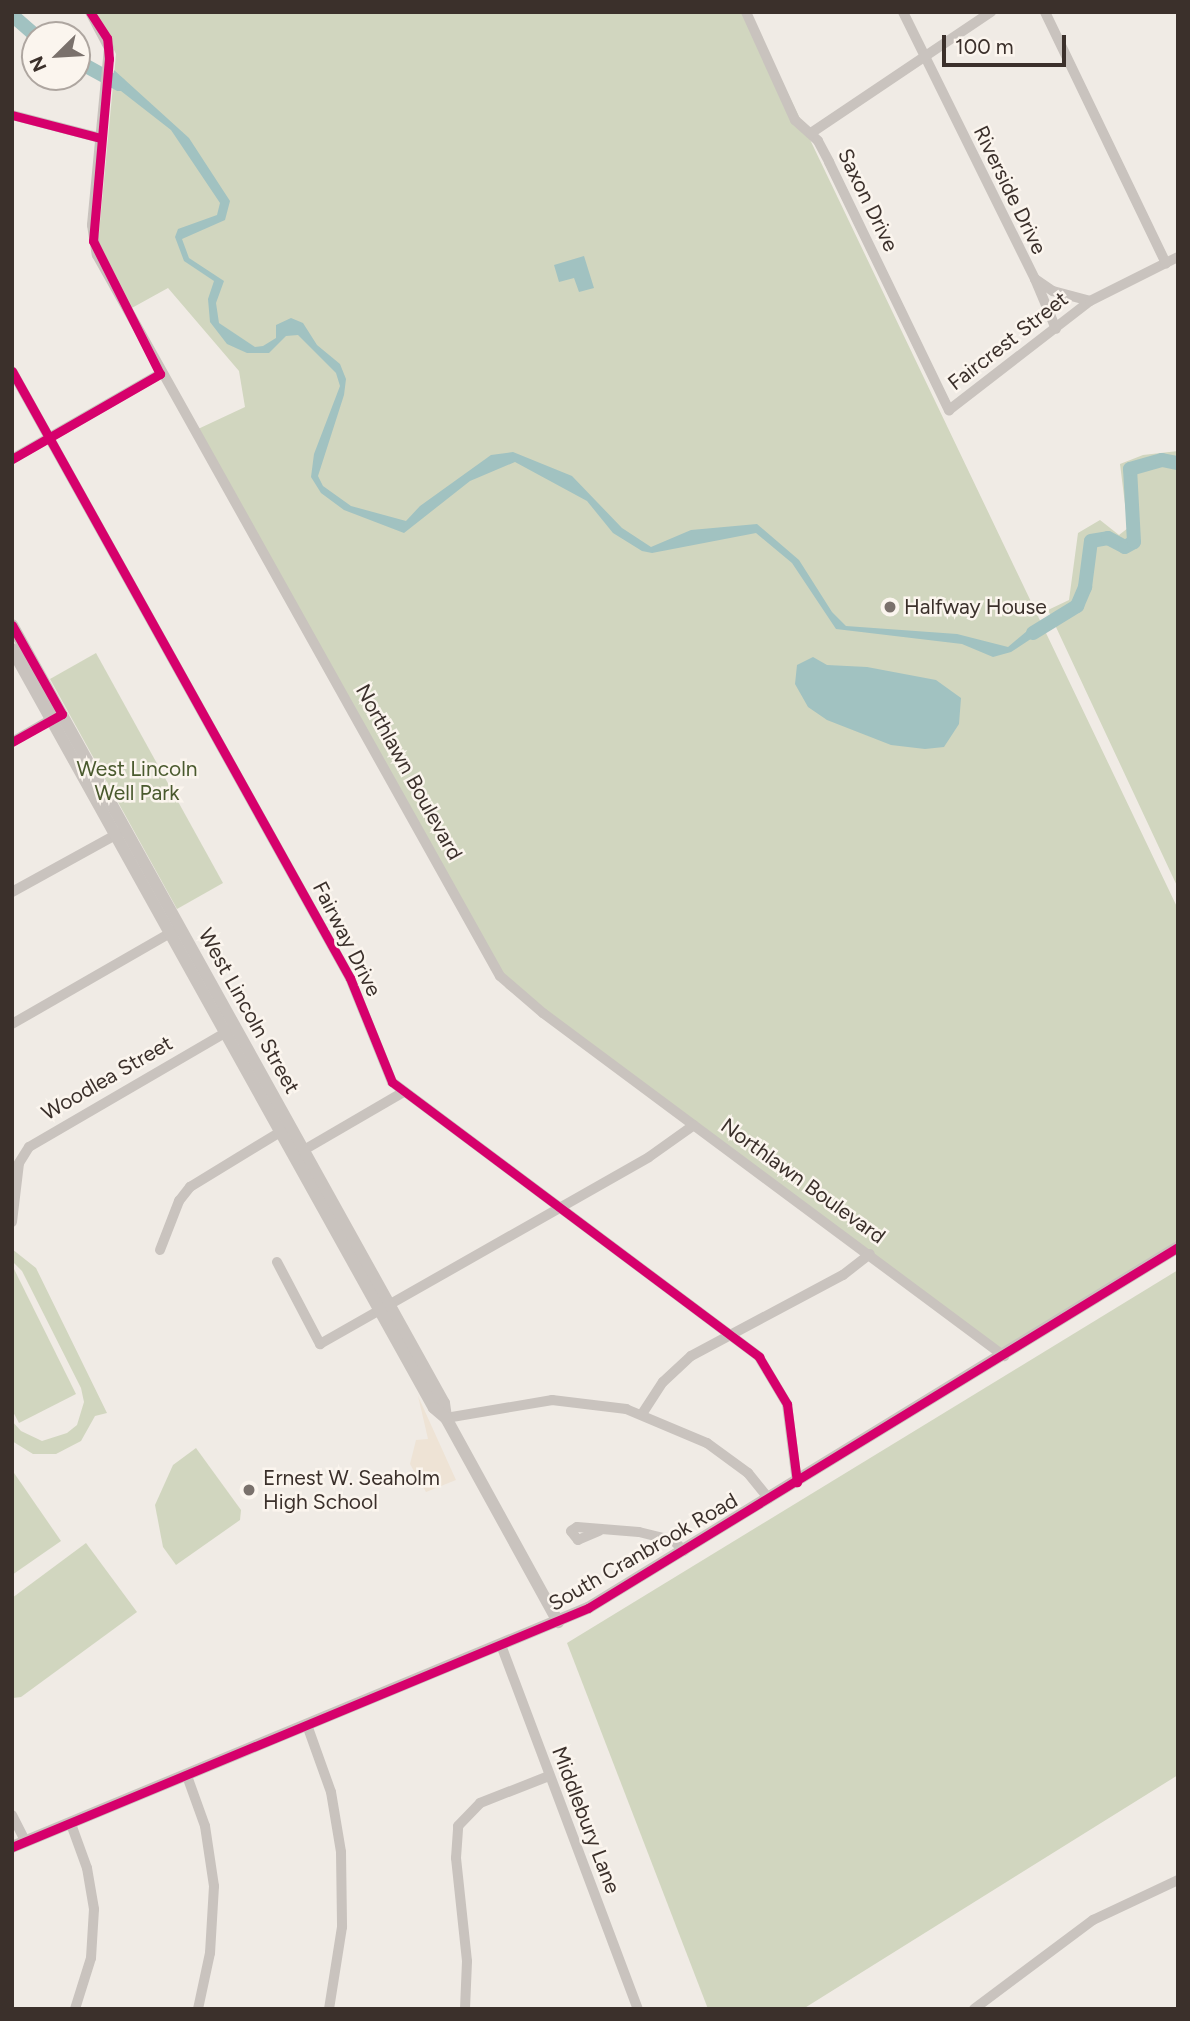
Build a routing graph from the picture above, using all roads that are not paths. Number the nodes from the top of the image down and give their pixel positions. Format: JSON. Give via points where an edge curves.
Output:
{"nodes":[{"id":1,"x":90,"y":12,"type":"edge"},
{"id":2,"x":746,"y":12,"type":"edge"},
{"id":3,"x":903,"y":12,"type":"edge"},
{"id":4,"x":991,"y":12,"type":"edge"},
{"id":5,"x":1045,"y":12,"type":"edge"},
{"id":6,"x":923,"y":54,"type":"junction"},
{"id":7,"x":12,"y":115,"type":"edge"},
{"id":8,"x":811,"y":133,"type":"junction"},
{"id":9,"x":100,"y":138,"type":"junction"},
{"id":10,"x":1178,"y":257,"type":"edge"},
{"id":11,"x":1166,"y":263,"type":"junction"},
{"id":12,"x":1035,"y":279,"type":"junction"},
{"id":13,"x":1090,"y":301,"type":"junction"},
{"id":14,"x":1056,"y":329,"type":"junction"},
{"id":15,"x":12,"y":371,"type":"edge"},
{"id":16,"x":160,"y":374,"type":"junction"},
{"id":17,"x":949,"y":410,"type":"joint"},
{"id":18,"x":49,"y":437,"type":"junction"},
{"id":19,"x":12,"y":459,"type":"edge"},
{"id":20,"x":12,"y":625,"type":"edge"},
{"id":21,"x":12,"y":649,"type":"edge"},
{"id":22,"x":57,"y":716,"type":"junction"},
{"id":23,"x":12,"y":742,"type":"edge"},
{"id":24,"x":121,"y":832,"type":"junction"},
{"id":25,"x":12,"y":892,"type":"edge"},
{"id":26,"x":175,"y":930,"type":"junction"},
{"id":27,"x":12,"y":1024,"type":"edge"},
{"id":28,"x":231,"y":1030,"type":"junction"},
{"id":29,"x":402,"y":1093,"type":"junction"},
{"id":30,"x":694,"y":1125,"type":"junction"},
{"id":31,"x":285,"y":1129,"type":"junction"},
{"id":32,"x":299,"y":1153,"type":"junction"},
{"id":33,"x":558,"y":1207,"type":"junction"},
{"id":34,"x":13,"y":1220,"type":"edge"},
{"id":35,"x":1178,"y":1247,"type":"edge"},
{"id":36,"x":160,"y":1250,"type":"dead end"},
{"id":37,"x":870,"y":1254,"type":"junction"},
{"id":38,"x":277,"y":1262,"type":"dead end"},
{"id":39,"x":385,"y":1307,"type":"junction"},
{"id":40,"x":731,"y":1333,"type":"junction"},
{"id":41,"x":1003,"y":1356,"type":"junction"},
{"id":42,"x":642,"y":1414,"type":"junction"},
{"id":43,"x":446,"y":1418,"type":"junction"},
{"id":44,"x":797,"y":1482,"type":"junction"},
{"id":45,"x":769,"y":1499,"type":"junction"},
{"id":46,"x":599,"y":1531,"type":"dead end"},
{"id":47,"x":684,"y":1551,"type":"junction"},
{"id":48,"x":558,"y":1622,"type":"junction"},
{"id":49,"x":501,"y":1645,"type":"junction"},
{"id":50,"x":307,"y":1726,"type":"junction"},
{"id":51,"x":187,"y":1776,"type":"junction"},
{"id":52,"x":549,"y":1776,"type":"junction"},
{"id":53,"x":12,"y":1815,"type":"edge"},
{"id":54,"x":71,"y":1824,"type":"junction"},
{"id":55,"x":26,"y":1842,"type":"junction"},
{"id":56,"x":12,"y":1847,"type":"edge"},
{"id":57,"x":1178,"y":1880,"type":"edge"},
{"id":58,"x":75,"y":2009,"type":"edge"},
{"id":59,"x":198,"y":2009,"type":"edge"},
{"id":60,"x":329,"y":2009,"type":"edge"},
{"id":61,"x":465,"y":2009,"type":"edge"},
{"id":62,"x":638,"y":2009,"type":"edge"},
{"id":63,"x":974,"y":2009,"type":"edge"}],
"edges":[{"from":1,"to":9,"type":"street","name":"Northlawn Boulevard","via":[[107,38],[109,59]]},
{"from":2,"to":8,"type":"street","name":"Saxon Drive","via":[[795,120]]},
{"from":3,"to":6,"type":"street","name":"Riverside Drive"},
{"from":4,"to":6,"type":"street"},
{"from":5,"to":11,"type":"street"},
{"from":6,"to":8,"type":"street"},
{"from":6,"to":12,"type":"street","name":"Riverside Drive"},
{"from":7,"to":9,"type":"street"},
{"from":8,"to":17,"type":"street","name":"Saxon Drive"},
{"from":9,"to":16,"type":"street","name":"Northlawn Boulevard","via":[[94,247]]},
{"from":10,"to":11,"type":"street"},
{"from":11,"to":13,"type":"street"},
{"from":12,"to":13,"type":"street","name":"Riverside Drive","via":[[1053,291]]},
{"from":12,"to":14,"type":"street"},
{"from":13,"to":14,"type":"street","name":"Faircrest Street"},
{"from":14,"to":17,"type":"street","name":"Faircrest Street"},
{"from":15,"to":18,"type":"street","name":"Fairway Drive"},
{"from":16,"to":18,"type":"street"},
{"from":16,"to":30,"type":"street","name":"Northlawn Boulevard","via":[[500,976]]},
{"from":18,"to":19,"type":"street"},
{"from":18,"to":29,"type":"street","name":"Fairway Drive","via":[[350,978],[388,1076]]},
{"from":20,"to":22,"type":"street","name":"West Lincoln Street"},
{"from":21,"to":22,"type":"street","name":"West Lincoln Street"},
{"from":22,"to":23,"type":"street"},
{"from":22,"to":24,"type":"street","name":"West Lincoln Street"},
{"from":24,"to":25,"type":"street"},
{"from":24,"to":26,"type":"street","name":"West Lincoln Street"},
{"from":26,"to":27,"type":"street"},
{"from":26,"to":28,"type":"street","name":"West Lincoln Street"},
{"from":28,"to":31,"type":"street","name":"West Lincoln Street"},
{"from":28,"to":34,"type":"street","name":"Woodlea Street","via":[[29,1147],[19,1163]]},
{"from":29,"to":32,"type":"street"},
{"from":29,"to":33,"type":"street","name":"Fairway Drive"},
{"from":30,"to":33,"type":"street","via":[[674,1142]]},
{"from":30,"to":37,"type":"street","name":"Northlawn Boulevard"},
{"from":31,"to":32,"type":"street","name":"West Lincoln Street"},
{"from":31,"to":36,"type":"street","via":[[190,1187],[179,1201]]},
{"from":32,"to":39,"type":"street","name":"West Lincoln Street"},
{"from":33,"to":39,"type":"street"},
{"from":33,"to":40,"type":"street","name":"Fairway Drive"},
{"from":35,"to":41,"type":"street","name":"South Cranbrook Road"},
{"from":37,"to":40,"type":"street","via":[[843,1275]]},
{"from":37,"to":41,"type":"street","name":"Northlawn Boulevard"},
{"from":38,"to":39,"type":"street","via":[[320,1344]]},
{"from":39,"to":43,"type":"street","name":"West Lincoln Street","via":[[444,1403]]},
{"from":40,"to":42,"type":"street","via":[[682,1362]]},
{"from":40,"to":44,"type":"street","name":"Fairway Drive","via":[[765,1364],[784,1395]]},
{"from":41,"to":44,"type":"street","name":"South Cranbrook Road"},
{"from":42,"to":43,"type":"street","via":[[552,1400]]},
{"from":42,"to":45,"type":"street","via":[[724,1455]]},
{"from":43,"to":48,"type":"street","name":"West Lincoln Street"},
{"from":44,"to":45,"type":"street","name":"South Cranbrook Road"},
{"from":45,"to":47,"type":"street","name":"South Cranbrook Road"},
{"from":46,"to":47,"type":"street","via":[[669,1539]]},
{"from":47,"to":48,"type":"street","name":"South Cranbrook Road"},
{"from":48,"to":49,"type":"street","name":"South Cranbrook Road"},
{"from":49,"to":50,"type":"street","name":"South Cranbrook Road"},
{"from":49,"to":52,"type":"street","name":"Middlebury Lane"},
{"from":50,"to":51,"type":"street","name":"South Cranbrook Road"},
{"from":50,"to":60,"type":"street","via":[[331,1792],[341,1852],[342,1927]]},
{"from":51,"to":54,"type":"street","name":"South Cranbrook Road"},
{"from":51,"to":59,"type":"street","via":[[205,1826],[214,1886],[210,1953]]},
{"from":52,"to":61,"type":"street","via":[[480,1803],[458,1826],[456,1858],[467,1961]]},
{"from":52,"to":62,"type":"street","name":"Middlebury Lane"},
{"from":53,"to":55,"type":"street"},
{"from":54,"to":55,"type":"street","name":"South Cranbrook Road"},
{"from":54,"to":58,"type":"street","via":[[87,1868],[94,1909],[91,1958]]},
{"from":55,"to":56,"type":"street","name":"South Cranbrook Road"},
{"from":57,"to":63,"type":"street","via":[[1094,1920]]}]}
